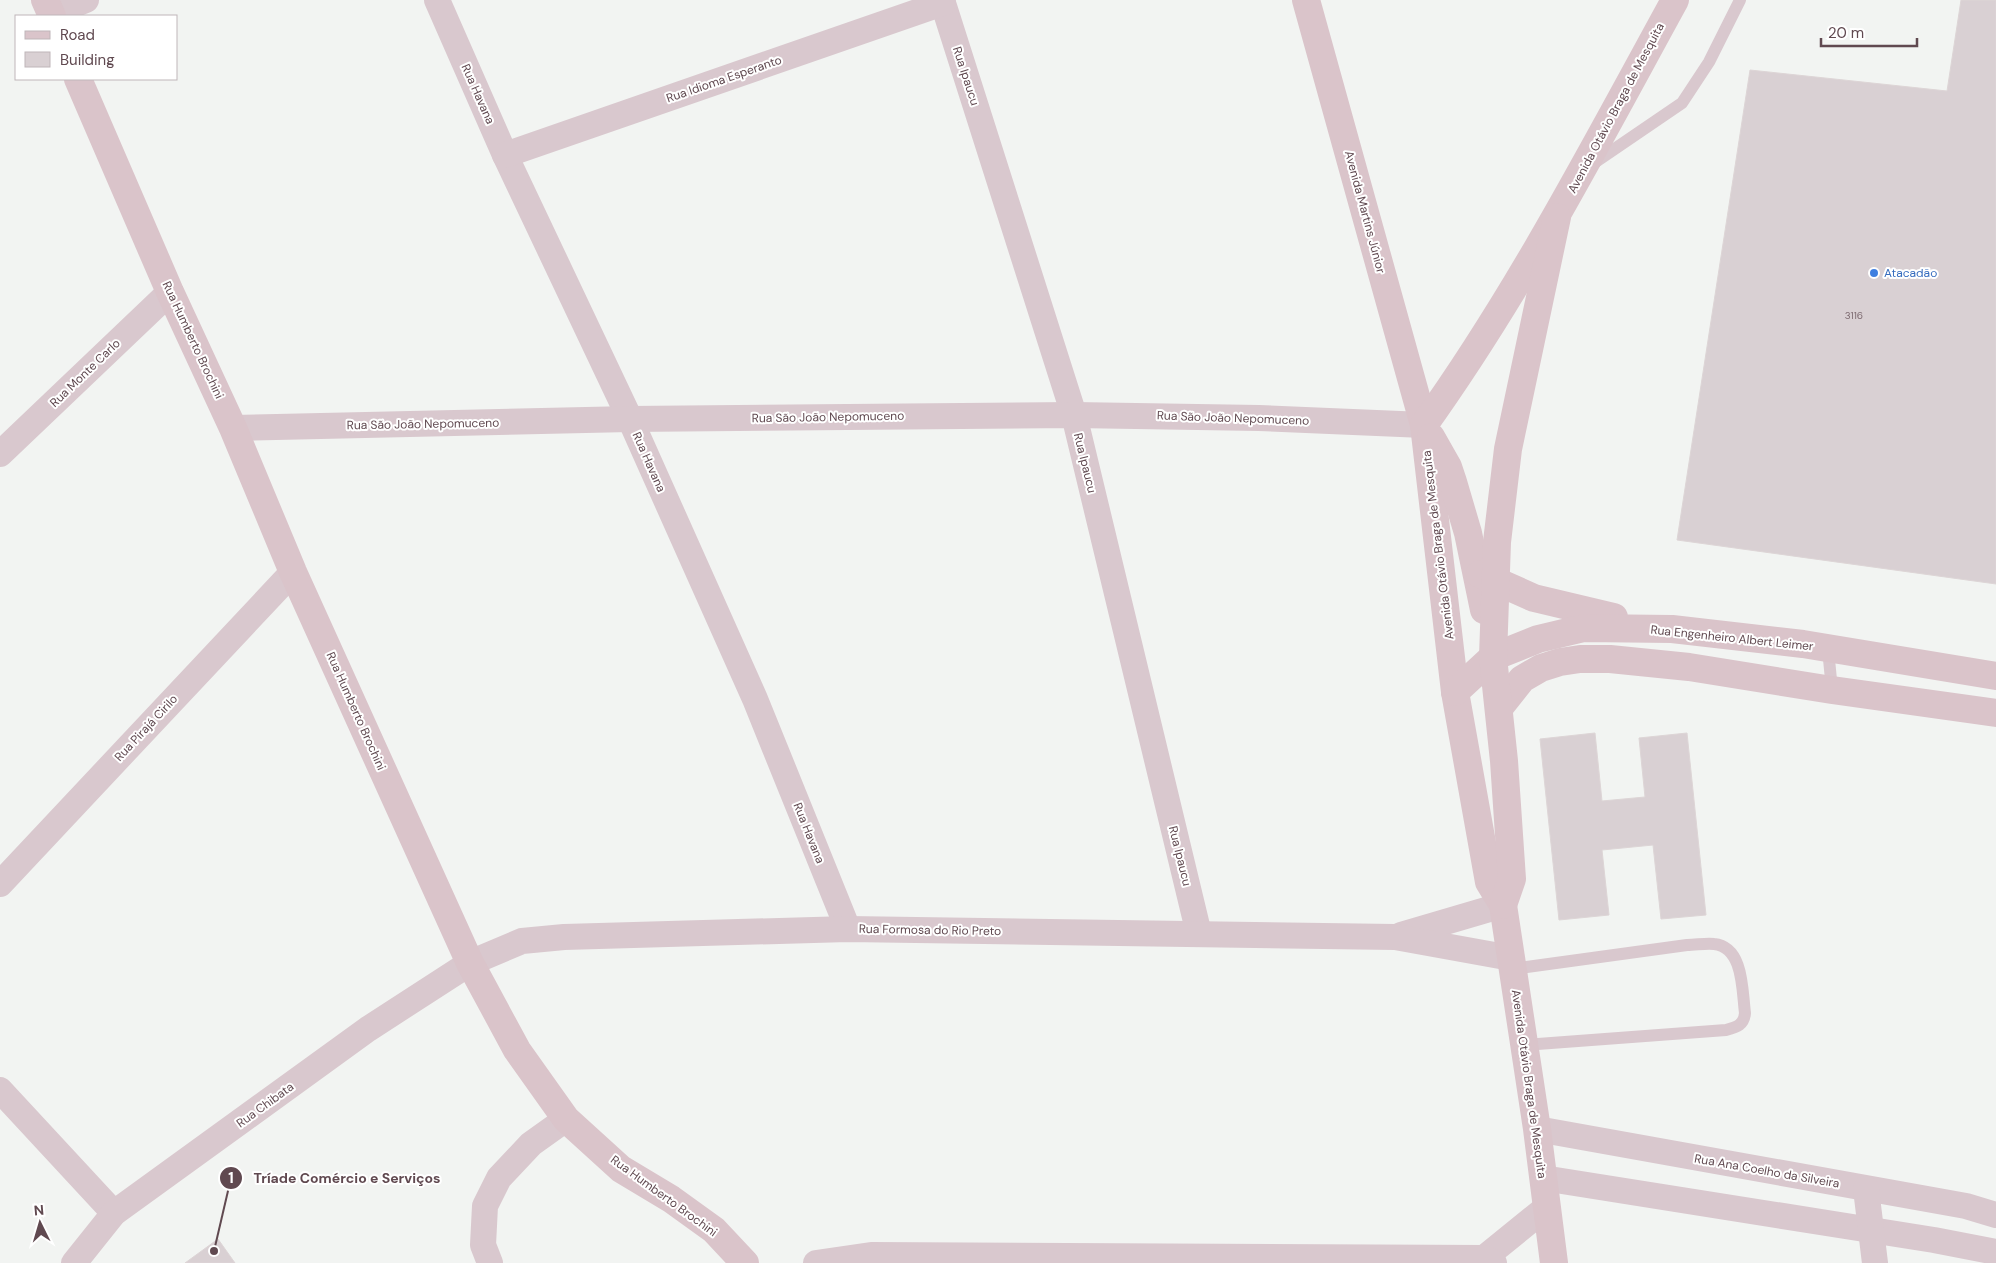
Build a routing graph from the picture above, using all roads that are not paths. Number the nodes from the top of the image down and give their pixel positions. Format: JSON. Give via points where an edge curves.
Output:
{"nodes":[{"id":1,"x":86,"y":0,"type":"edge"},
{"id":2,"x":437,"y":0,"type":"edge"},
{"id":3,"x":1306,"y":0,"type":"edge"},
{"id":4,"x":1675,"y":0,"type":"edge"},
{"id":5,"x":1740,"y":0,"type":"edge"},
{"id":6,"x":942,"y":1,"type":"edge"},
{"id":7,"x":49,"y":10,"type":"edge"},
{"id":8,"x":78,"y":80,"type":"edge"},
{"id":9,"x":505,"y":155,"type":"junction"},
{"id":10,"x":1581,"y":172,"type":"junction"},
{"id":11,"x":1557,"y":217,"type":"junction"},
{"id":12,"x":170,"y":292,"type":"junction"},
{"id":13,"x":1074,"y":415,"type":"junction"},
{"id":14,"x":630,"y":419,"type":"junction"},
{"id":15,"x":1424,"y":425,"type":"junction"},
{"id":16,"x":233,"y":428,"type":"junction"},
{"id":17,"x":0,"y":454,"type":"edge"},
{"id":18,"x":293,"y":572,"type":"junction"},
{"id":19,"x":1486,"y":577,"type":"junction"},
{"id":20,"x":1672,"y":629,"type":"junction"},
{"id":21,"x":1828,"y":649,"type":"junction"},
{"id":22,"x":1492,"y":657,"type":"junction"},
{"id":23,"x":1996,"y":676,"type":"edge"},
{"id":24,"x":1832,"y":690,"type":"junction"},
{"id":25,"x":1455,"y":692,"type":"junction"},
{"id":26,"x":1498,"y":708,"type":"junction"},
{"id":27,"x":1996,"y":713,"type":"edge"},
{"id":28,"x":0,"y":884,"type":"edge"},
{"id":29,"x":1503,"y":905,"type":"junction"},
{"id":30,"x":848,"y":929,"type":"junction"},
{"id":31,"x":1199,"y":934,"type":"junction"},
{"id":32,"x":1395,"y":937,"type":"junction"},
{"id":33,"x":470,"y":963,"type":"junction"},
{"id":34,"x":1512,"y":964,"type":"junction"},
{"id":35,"x":1524,"y":1045,"type":"junction"},
{"id":36,"x":0,"y":1090,"type":"edge"},
{"id":37,"x":566,"y":1119,"type":"junction"},
{"id":38,"x":1537,"y":1129,"type":"junction"},
{"id":39,"x":1543,"y":1178,"type":"junction"},
{"id":40,"x":1866,"y":1189,"type":"junction"},
{"id":41,"x":1547,"y":1207,"type":"junction"},
{"id":42,"x":114,"y":1214,"type":"junction"},
{"id":43,"x":1996,"y":1215,"type":"edge"},
{"id":44,"x":1870,"y":1230,"type":"junction"},
{"id":45,"x":1996,"y":1252,"type":"edge"},
{"id":46,"x":1489,"y":1260,"type":"edge"},
{"id":47,"x":74,"y":1263,"type":"edge"},
{"id":48,"x":490,"y":1263,"type":"edge"},
{"id":49,"x":745,"y":1263,"type":"edge"},
{"id":50,"x":816,"y":1263,"type":"edge"},
{"id":51,"x":1554,"y":1263,"type":"edge"},
{"id":52,"x":1875,"y":1263,"type":"edge"}],
"edges":[{"from":1,"to":7,"type":"street"},
{"from":2,"to":9,"type":"street","name":"Rua Havana"},
{"from":3,"to":15,"type":"street","name":"Avenida Martins Júnior"},
{"from":4,"to":10,"type":"street","name":"Avenida Otávio Braga de Mesquita"},
{"from":5,"to":10,"type":"lane","via":[[1710,62],[1682,102]]},
{"from":6,"to":9,"type":"street","name":"Rua Idioma Esperanto"},
{"from":6,"to":13,"type":"street","name":"Rua Ipaucu"},
{"from":8,"to":12,"type":"street","name":"Rua Humberto Brochini"},
{"from":9,"to":14,"type":"street","name":"Rua Havana"},
{"from":10,"to":11,"type":"street","name":"Avenida Otávio Braga de Mesquita"},
{"from":11,"to":15,"type":"street","name":"Avenida Otávio Braga de Mesquita","via":[[1456,380]]},
{"from":11,"to":19,"type":"street","name":"Avenida Otávio Braga de Mesquita","via":[[1508,449],[1497,542]]},
{"from":12,"to":16,"type":"street","name":"Rua Humberto Brochini"},
{"from":12,"to":17,"type":"street","name":"Rua Monte Carlo"},
{"from":13,"to":14,"type":"street","name":"Rua São João Nepomuceno"},
{"from":13,"to":15,"type":"street","name":"Rua São João Nepomuceno"},
{"from":13,"to":31,"type":"street","name":"Rua Ipaucu"},
{"from":14,"to":16,"type":"street","name":"Rua São João Nepomuceno"},
{"from":14,"to":30,"type":"street","name":"Rua Havana","via":[[755,699]]},
{"from":15,"to":19,"type":"street","via":[[1448,467]]},
{"from":15,"to":25,"type":"street","name":"Avenida Otávio Braga de Mesquita"},
{"from":16,"to":18,"type":"street","name":"Rua Humberto Brochini"},
{"from":18,"to":28,"type":"street","name":"Rua Pirajá Cirilo"},
{"from":18,"to":33,"type":"street","name":"Rua Humberto Brochini"},
{"from":19,"to":20,"type":"street","via":[[1534,598]]},
{"from":19,"to":22,"type":"street","name":"Avenida Otávio Braga de Mesquita"},
{"from":20,"to":21,"type":"street","name":"Rua Engenheiro Albert Leimer"},
{"from":20,"to":22,"type":"street","name":"Rua Engenheiro Albert Leimer","via":[[1584,628],[1538,639]]},
{"from":21,"to":23,"type":"street","name":"Rua Engenheiro Albert Leimer"},
{"from":21,"to":24,"type":"lane"},
{"from":22,"to":25,"type":"street","name":"Rua Engenheiro Albert Leimer"},
{"from":22,"to":26,"type":"street","name":"Avenida Otávio Braga de Mesquita"},
{"from":24,"to":26,"type":"street","via":[[1689,667],[1580,659],[1541,668],[1522,679]]},
{"from":24,"to":27,"type":"street"},
{"from":25,"to":29,"type":"street","name":"Avenida Otávio Braga de Mesquita","via":[[1489,882]]},
{"from":26,"to":29,"type":"street","name":"Avenida Otávio Braga de Mesquita","via":[[1512,879]]},
{"from":29,"to":32,"type":"street","name":"Rua Formosa do Rio Preto"},
{"from":29,"to":34,"type":"street","name":"Avenida Otávio Braga de Mesquita"},
{"from":30,"to":31,"type":"street","name":"Rua Formosa do Rio Preto"},
{"from":30,"to":33,"type":"street","name":"Rua Formosa do Rio Preto","via":[[564,937],[522,941]]},
{"from":31,"to":32,"type":"street","name":"Rua Formosa do Rio Preto"},
{"from":32,"to":34,"type":"street","name":"Rua Formosa do Rio Preto"},
{"from":33,"to":37,"type":"street","name":"Rua Humberto Brochini","via":[[517,1050]]},
{"from":33,"to":42,"type":"street","name":"Rua Chibata","via":[[368,1030]]},
{"from":34,"to":35,"type":"street","name":"Avenida Otávio Braga de Mesquita"},
{"from":34,"to":35,"type":"lane","via":[[1714,944],[1724,946],[1734,955],[1740,973],[1745,1013],[1737,1027]]},
{"from":35,"to":38,"type":"street","name":"Avenida Otávio Braga de Mesquita"},
{"from":36,"to":42,"type":"street"},
{"from":37,"to":48,"type":"street","via":[[531,1144],[499,1178],[485,1206],[483,1246]]},
{"from":37,"to":49,"type":"street","name":"Rua Humberto Brochini","via":[[621,1169],[671,1198],[714,1230]]},
{"from":38,"to":39,"type":"street","name":"Avenida Otávio Braga de Mesquita"},
{"from":38,"to":40,"type":"street","name":"Rua Ana Coelho da Silveira"},
{"from":39,"to":41,"type":"street","name":"Avenida Otávio Braga de Mesquita"},
{"from":39,"to":44,"type":"street"},
{"from":40,"to":43,"type":"street","name":"Rua Ana Coelho da Silveira","via":[[1966,1206]]},
{"from":40,"to":44,"type":"street"},
{"from":41,"to":46,"type":"street"},
{"from":41,"to":51,"type":"street","name":"Avenida Otávio Braga de Mesquita"},
{"from":42,"to":47,"type":"street","name":"Rua Chibata"},
{"from":44,"to":45,"type":"street"},
{"from":44,"to":52,"type":"street"},
{"from":46,"to":50,"type":"street","via":[[871,1255]]}]}
